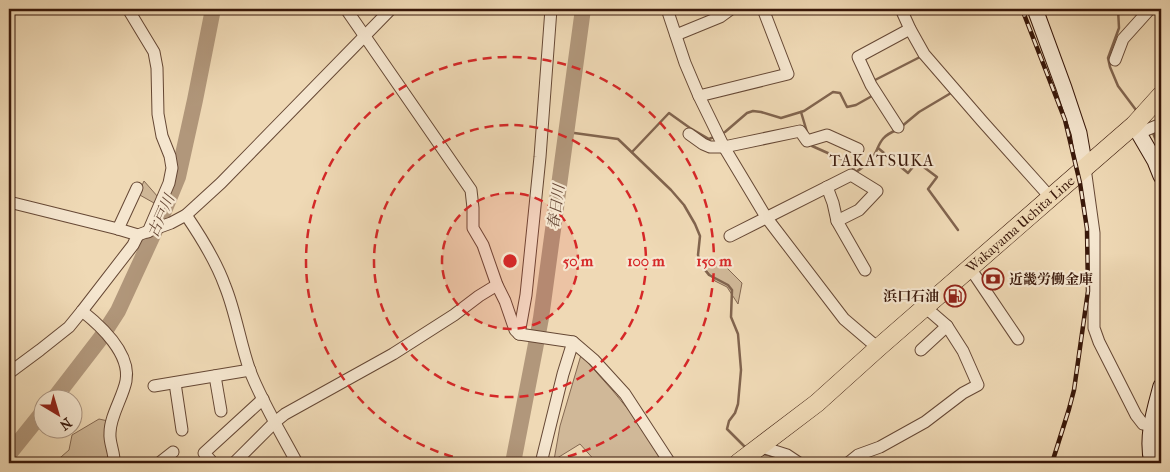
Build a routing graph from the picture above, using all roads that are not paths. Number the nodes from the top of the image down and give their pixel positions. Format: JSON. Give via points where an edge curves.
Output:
{"nodes":[{"id":1,"x":128,"y":9,"type":"edge"},
{"id":2,"x":346,"y":9,"type":"edge"},
{"id":3,"x":391,"y":9,"type":"edge"},
{"id":4,"x":551,"y":9,"type":"edge"},
{"id":5,"x":667,"y":9,"type":"edge"},
{"id":6,"x":731,"y":9,"type":"edge"},
{"id":7,"x":763,"y":9,"type":"edge"},
{"id":8,"x":901,"y":9,"type":"edge"},
{"id":9,"x":1035,"y":9,"type":"edge"},
{"id":10,"x":1150,"y":9,"type":"edge"},
{"id":11,"x":910,"y":29,"type":"junction"},
{"id":12,"x":676,"y":35,"type":"junction"},
{"id":13,"x":364,"y":36,"type":"junction"},
{"id":14,"x":1115,"y":60,"type":"dead end"},
{"id":15,"x":1161,"y":95,"type":"edge"},
{"id":16,"x":699,"y":96,"type":"junction"},
{"id":17,"x":1161,"y":124,"type":"edge"},
{"id":18,"x":898,"y":127,"type":"dead end"},
{"id":19,"x":1137,"y":129,"type":"junction"},
{"id":20,"x":689,"y":134,"type":"dead end"},
{"id":21,"x":724,"y":147,"type":"junction"},
{"id":22,"x":858,"y":149,"type":"dead end"},
{"id":23,"x":1085,"y":168,"type":"junction"},
{"id":24,"x":1161,"y":176,"type":"edge"},
{"id":25,"x":827,"y":187,"type":"junction"},
{"id":26,"x":137,"y":188,"type":"dead end"},
{"id":27,"x":1051,"y":198,"type":"junction"},
{"id":28,"x":9,"y":202,"type":"edge"},
{"id":29,"x":186,"y":215,"type":"junction"},
{"id":30,"x":766,"y":217,"type":"junction"},
{"id":31,"x":837,"y":221,"type":"junction"},
{"id":32,"x":118,"y":229,"type":"junction"},
{"id":33,"x":143,"y":233,"type":"junction"},
{"id":34,"x":730,"y":236,"type":"dead end"},
{"id":35,"x":970,"y":268,"type":"junction"},
{"id":36,"x":865,"y":270,"type":"dead end"},
{"id":37,"x":497,"y":285,"type":"junction"},
{"id":38,"x":925,"y":307,"type":"junction"},
{"id":39,"x":82,"y":311,"type":"junction"},
{"id":40,"x":947,"y":326,"type":"junction"},
{"id":41,"x":524,"y":335,"type":"junction"},
{"id":42,"x":1018,"y":339,"type":"dead end"},
{"id":43,"x":569,"y":341,"type":"junction"},
{"id":44,"x":878,"y":348,"type":"junction"},
{"id":45,"x":921,"y":350,"type":"dead end"},
{"id":46,"x":250,"y":370,"type":"junction"},
{"id":47,"x":9,"y":373,"type":"edge"},
{"id":48,"x":215,"y":376,"type":"junction"},
{"id":49,"x":175,"y":383,"type":"junction"},
{"id":50,"x":154,"y":386,"type":"dead end"},
{"id":51,"x":1161,"y":386,"type":"edge"},
{"id":52,"x":263,"y":399,"type":"junction"},
{"id":53,"x":221,"y":411,"type":"dead end"},
{"id":54,"x":275,"y":422,"type":"junction"},
{"id":55,"x":1151,"y":425,"type":"junction"},
{"id":56,"x":182,"y":430,"type":"dead end"},
{"id":57,"x":760,"y":446,"type":"junction"},
{"id":58,"x":173,"y":452,"type":"dead end"},
{"id":59,"x":114,"y":463,"type":"edge"},
{"id":60,"x":159,"y":463,"type":"edge"},
{"id":61,"x":214,"y":463,"type":"edge"},
{"id":62,"x":234,"y":463,"type":"edge"},
{"id":63,"x":297,"y":463,"type":"edge"},
{"id":64,"x":541,"y":463,"type":"edge"},
{"id":65,"x":670,"y":463,"type":"edge"},
{"id":66,"x":738,"y":463,"type":"edge"},
{"id":67,"x":800,"y":463,"type":"edge"},
{"id":68,"x":848,"y":463,"type":"edge"},
{"id":69,"x":1152,"y":463,"type":"edge"}],
"edges":[{"from":1,"to":33,"type":"street","via":[[154,52],[158,68],[158,114],[172,168],[169,183]]},
{"from":2,"to":13,"type":"street"},
{"from":3,"to":13,"type":"street"},
{"from":4,"to":41,"type":"street"},
{"from":5,"to":12,"type":"street"},
{"from":6,"to":12,"type":"street","via":[[720,17]]},
{"from":7,"to":16,"type":"street","via":[[788,74]]},
{"from":8,"to":11,"type":"street"},
{"from":9,"to":23,"type":"main road","via":[[1064,88]]},
{"from":10,"to":14,"type":"street","via":[[1123,39]]},
{"from":11,"to":18,"type":"street","via":[[858,57],[871,85]]},
{"from":11,"to":27,"type":"street","via":[[924,54]]},
{"from":12,"to":16,"type":"street"},
{"from":13,"to":29,"type":"street"},
{"from":13,"to":37,"type":"street","via":[[471,190],[473,228],[483,245]]},
{"from":15,"to":19,"type":"main road","name":"Wakayama Uchita Line"},
{"from":16,"to":21,"type":"street"},
{"from":17,"to":19,"type":"street"},
{"from":19,"to":23,"type":"main road","name":"Wakayama Uchita Line"},
{"from":19,"to":24,"type":"main road"},
{"from":20,"to":21,"type":"street","via":[[710,147]]},
{"from":21,"to":22,"type":"street","via":[[800,131],[807,141],[827,135]]},
{"from":21,"to":30,"type":"street"},
{"from":23,"to":27,"type":"main road","name":"Wakayama Uchita Line"},
{"from":23,"to":55,"type":"street","via":[[1094,233],[1094,328],[1136,415],[1143,424]]},
{"from":25,"to":30,"type":"street"},
{"from":25,"to":31,"type":"street"},
{"from":25,"to":31,"type":"street","via":[[851,175],[877,191],[859,210]]},
{"from":26,"to":32,"type":"street"},
{"from":27,"to":35,"type":"main road","name":"Wakayama Uchita Line"},
{"from":28,"to":32,"type":"street"},
{"from":29,"to":33,"type":"street"},
{"from":29,"to":46,"type":"street","via":[[226,287]]},
{"from":30,"to":34,"type":"street"},
{"from":30,"to":44,"type":"street","via":[[844,319]]},
{"from":31,"to":36,"type":"street"},
{"from":32,"to":33,"type":"street"},
{"from":33,"to":39,"type":"street"},
{"from":35,"to":38,"type":"main road","name":"Wakayama Uchita Line"},
{"from":35,"to":42,"type":"street"},
{"from":37,"to":41,"type":"street","via":[[515,330]]},
{"from":37,"to":54,"type":"street","via":[[393,354]]},
{"from":38,"to":40,"type":"street"},
{"from":38,"to":44,"type":"main road","name":"Wakayama Uchita Line"},
{"from":39,"to":47,"type":"street","via":[[69,327]]},
{"from":39,"to":59,"type":"street","via":[[112,340],[126,365],[126,380],[110,431]]},
{"from":40,"to":45,"type":"street"},
{"from":40,"to":68,"type":"street","via":[[963,351],[978,385],[925,422]]},
{"from":41,"to":43,"type":"street"},
{"from":43,"to":64,"type":"street"},
{"from":43,"to":65,"type":"street","via":[[594,360],[625,394]]},
{"from":44,"to":57,"type":"main road","name":"Wakayama Uchita Line","via":[[817,403]]},
{"from":46,"to":48,"type":"street"},
{"from":46,"to":52,"type":"street"},
{"from":48,"to":49,"type":"street"},
{"from":48,"to":53,"type":"street"},
{"from":49,"to":50,"type":"street"},
{"from":49,"to":56,"type":"street"},
{"from":51,"to":55,"type":"main road"},
{"from":52,"to":54,"type":"street"},
{"from":52,"to":61,"type":"street","via":[[204,453]]},
{"from":54,"to":62,"type":"street"},
{"from":54,"to":63,"type":"street"},
{"from":55,"to":69,"type":"main road"},
{"from":57,"to":66,"type":"main road","name":"Wakayama Uchita Line"},
{"from":57,"to":67,"type":"street"},
{"from":58,"to":60,"type":"street"}]}
